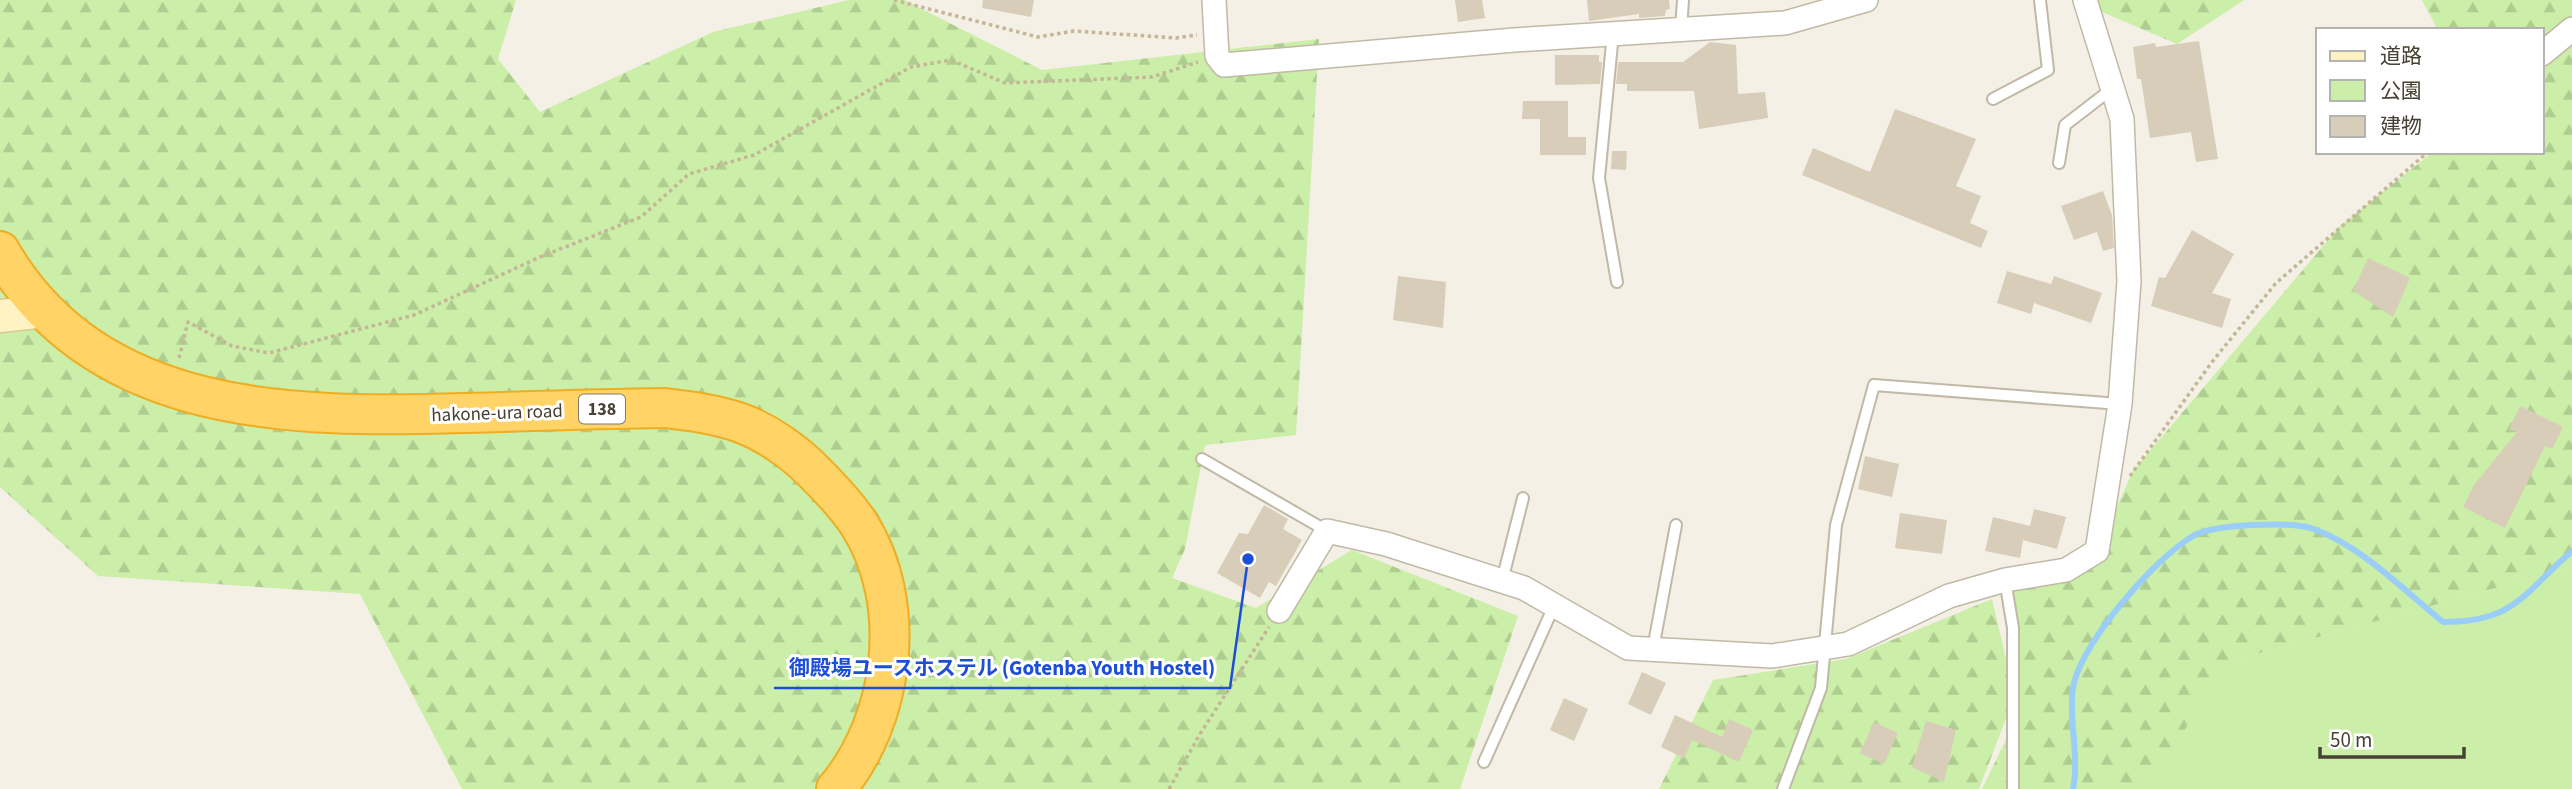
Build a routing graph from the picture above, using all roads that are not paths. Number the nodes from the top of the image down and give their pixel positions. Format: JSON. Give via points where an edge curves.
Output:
{"nodes":[{"id":1,"x":1214,"y":0,"type":"edge"},
{"id":2,"x":1683,"y":0,"type":"edge"},
{"id":3,"x":1866,"y":0,"type":"edge"},
{"id":4,"x":2040,"y":0,"type":"edge"},
{"id":5,"x":2085,"y":0,"type":"edge"},
{"id":6,"x":1682,"y":29,"type":"junction"},
{"id":7,"x":2572,"y":29,"type":"edge"},
{"id":8,"x":1613,"y":33,"type":"junction"},
{"id":9,"x":2544,"y":52,"type":"edge"},
{"id":10,"x":2113,"y":88,"type":"junction"},
{"id":11,"x":1993,"y":99,"type":"dead end"},
{"id":12,"x":2059,"y":163,"type":"dead end"},
{"id":13,"x":0,"y":251,"type":"edge"},
{"id":14,"x":1617,"y":282,"type":"dead end"},
{"id":15,"x":46,"y":312,"type":"junction"},
{"id":16,"x":0,"y":316,"type":"edge"},
{"id":17,"x":2120,"y":404,"type":"junction"},
{"id":18,"x":1202,"y":459,"type":"dead end"},
{"id":19,"x":1523,"y":498,"type":"dead end"},
{"id":20,"x":1676,"y":525,"type":"dead end"},
{"id":21,"x":1327,"y":531,"type":"junction"},
{"id":22,"x":2005,"y":580,"type":"junction"},
{"id":23,"x":1502,"y":581,"type":"junction"},
{"id":24,"x":1555,"y":606,"type":"junction"},
{"id":25,"x":1279,"y":611,"type":"road end"},
{"id":26,"x":1826,"y":647,"type":"junction"},
{"id":27,"x":1653,"y":649,"type":"junction"},
{"id":28,"x":1484,"y":762,"type":"dead end"},
{"id":29,"x":836,"y":789,"type":"edge"},
{"id":30,"x":1783,"y":789,"type":"edge"},
{"id":31,"x":2013,"y":789,"type":"edge"}],
"edges":[{"from":1,"to":8,"type":"street","via":[[1217,44],[1224,65]]},
{"from":2,"to":6,"type":"lane"},
{"from":3,"to":6,"type":"street","via":[[1784,23]]},
{"from":4,"to":11,"type":"lane","via":[[2048,70]]},
{"from":5,"to":10,"type":"street"},
{"from":6,"to":8,"type":"street"},
{"from":7,"to":9,"type":"street"},
{"from":8,"to":14,"type":"lane","via":[[1599,178]]},
{"from":10,"to":12,"type":"lane","via":[[2065,125]]},
{"from":10,"to":17,"type":"street","via":[[2122,119],[2129,281]]},
{"from":13,"to":15,"type":"highway","number":"138"},
{"from":15,"to":16,"type":"main road"},
{"from":15,"to":29,"type":"highway","name":"hakone-ura road","number":"138","via":[[81,341],[125,367],[171,388],[222,403],[331,415],[665,408],[704,412],[776,441],[808,465],[860,525],[886,599],[890,637],[879,708],[866,743]]},
{"from":17,"to":22,"type":"street","via":[[2097,551],[2066,570]]},
{"from":17,"to":26,"type":"lane","via":[[1874,385],[1836,526]]},
{"from":18,"to":21,"type":"lane"},
{"from":19,"to":23,"type":"lane"},
{"from":20,"to":27,"type":"lane"},
{"from":21,"to":23,"type":"street","via":[[1387,544]]},
{"from":21,"to":25,"type":"street"},
{"from":22,"to":26,"type":"street","via":[[1949,596],[1847,643]]},
{"from":22,"to":31,"type":"lane","via":[[2014,628]]},
{"from":23,"to":24,"type":"street"},
{"from":24,"to":27,"type":"street","via":[[1628,648]]},
{"from":24,"to":28,"type":"lane"},
{"from":26,"to":27,"type":"street","via":[[1772,656]]},
{"from":26,"to":30,"type":"lane","via":[[1821,688]]}]}
